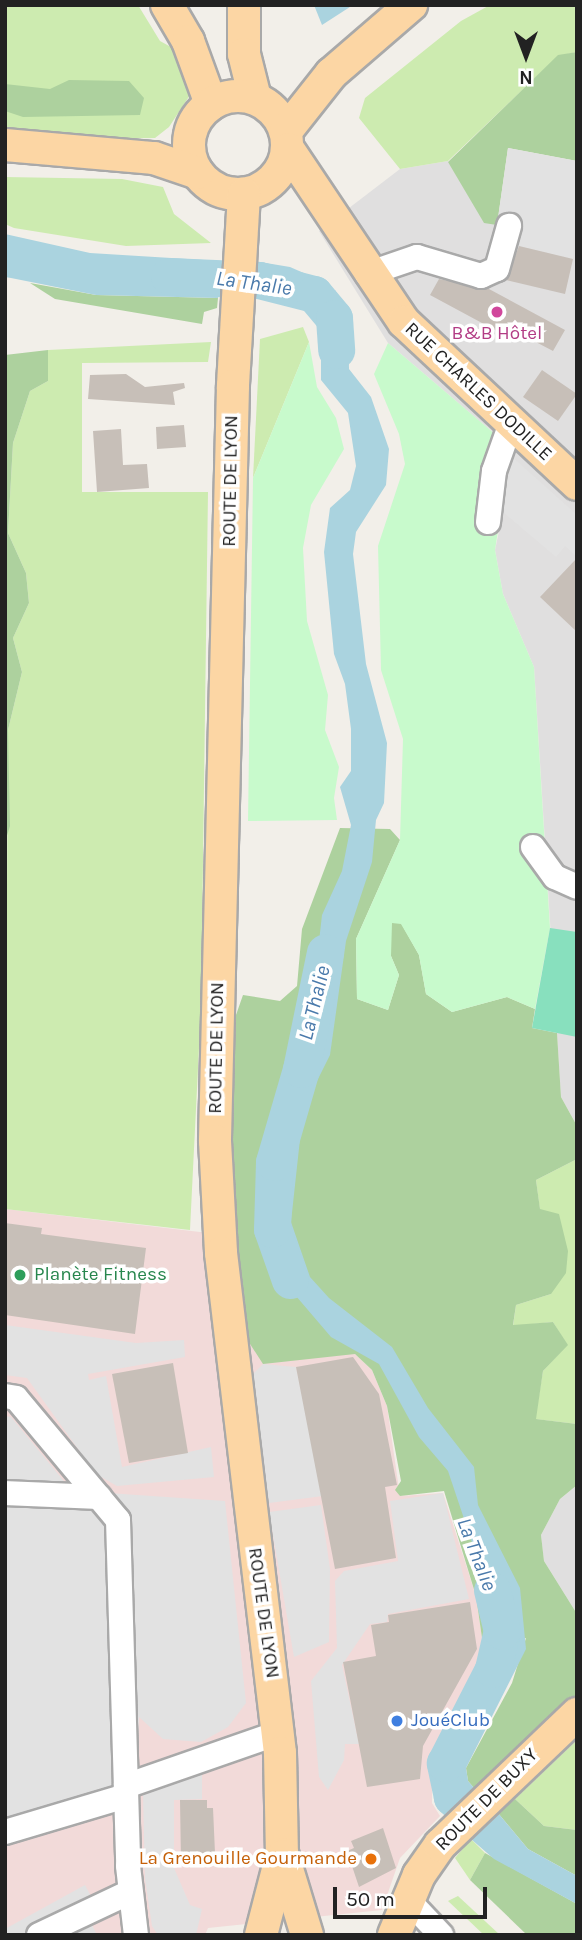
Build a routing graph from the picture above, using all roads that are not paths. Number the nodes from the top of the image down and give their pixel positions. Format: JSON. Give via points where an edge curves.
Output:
{"nodes":[{"id":1,"x":167,"y":5,"type":"edge"},
{"id":2,"x":244,"y":5,"type":"edge"},
{"id":3,"x":411,"y":5,"type":"edge"},
{"id":4,"x":255,"y":98,"type":"junction"},
{"id":5,"x":211,"y":104,"type":"junction"},
{"id":6,"x":287,"y":140,"type":"junction"},
{"id":7,"x":5,"y":145,"type":"edge"},
{"id":8,"x":198,"y":173,"type":"junction"},
{"id":9,"x":246,"y":191,"type":"junction"},
{"id":10,"x":337,"y":226,"type":"junction"},
{"id":11,"x":509,"y":226,"type":"dead end"},
{"id":12,"x":367,"y":274,"type":"junction"},
{"id":13,"x":511,"y":424,"type":"junction"},
{"id":14,"x":577,"y":484,"type":"edge"},
{"id":15,"x":488,"y":522,"type":"dead end"},
{"id":16,"x":533,"y":847,"type":"dead end"},
{"id":17,"x":577,"y":887,"type":"edge"},
{"id":18,"x":5,"y":1396,"type":"edge"},
{"id":19,"x":5,"y":1493,"type":"edge"},
{"id":20,"x":99,"y":1497,"type":"junction"},
{"id":21,"x":577,"y":1714,"type":"edge"},
{"id":22,"x":278,"y":1733,"type":"junction"},
{"id":23,"x":122,"y":1793,"type":"junction"},
{"id":24,"x":5,"y":1832,"type":"edge"},
{"id":25,"x":282,"y":1854,"type":"junction"},
{"id":26,"x":130,"y":1892,"type":"junction"},
{"id":27,"x":407,"y":1899,"type":"junction"},
{"id":28,"x":39,"y":1935,"type":"edge"},
{"id":29,"x":136,"y":1935,"type":"edge"},
{"id":30,"x":261,"y":1935,"type":"edge"},
{"id":31,"x":307,"y":1935,"type":"edge"},
{"id":32,"x":394,"y":1935,"type":"edge"},
{"id":33,"x":441,"y":1935,"type":"edge"}],
"edges":[{"from":1,"to":5,"type":"main road","via":[[188,41]]},
{"from":2,"to":4,"type":"main road","via":[[244,54]]},
{"from":3,"to":6,"type":"main road","via":[[331,74]]},
{"from":4,"to":5,"type":"main road","via":[[240,95]]},
{"from":4,"to":6,"type":"main road","via":[[269,105]]},
{"from":5,"to":8,"type":"main road","via":[[190,135]]},
{"from":6,"to":9,"type":"main road","via":[[281,170]]},
{"from":6,"to":10,"type":"main road","name":"RUE CHARLES DODILLE"},
{"from":7,"to":8,"type":"main road","via":[[154,158]]},
{"from":8,"to":9,"type":"main road"},
{"from":9,"to":10,"type":"main road","name":"RUE CHARLES DODILLE"},
{"from":9,"to":22,"type":"main road","name":"ROUTE DE LYON","via":[[238,243],[215,1141],[221,1253]]},
{"from":10,"to":12,"type":"main road","name":"RUE CHARLES DODILLE"},
{"from":11,"to":12,"type":"lane","via":[[497,269],[481,276],[417,257]]},
{"from":12,"to":13,"type":"main road","name":"RUE CHARLES DODILLE","via":[[420,341]]},
{"from":13,"to":14,"type":"main road","name":"RUE CHARLES DODILLE"},
{"from":13,"to":15,"type":"lane","via":[[492,478]]},
{"from":16,"to":17,"type":"lane","via":[[555,877]]},
{"from":18,"to":20,"type":"lane","via":[[16,1398]]},
{"from":19,"to":20,"type":"lane"},
{"from":20,"to":23,"type":"lane","via":[[118,1520]]},
{"from":21,"to":27,"type":"main road","name":"ROUTE DE BUXY","via":[[440,1845]]},
{"from":22,"to":23,"type":"lane"},
{"from":22,"to":25,"type":"main road","name":"ROUTE DE LYON"},
{"from":23,"to":24,"type":"lane"},
{"from":23,"to":26,"type":"lane"},
{"from":25,"to":30,"type":"main road","name":"ROUTE DE LYON"},
{"from":25,"to":31,"type":"main road","name":"ROUTE DE LYON"},
{"from":26,"to":28,"type":"lane"},
{"from":26,"to":29,"type":"lane"},
{"from":27,"to":32,"type":"main road","name":"ROUTE DE BUXY"},
{"from":27,"to":33,"type":"lane"}]}
